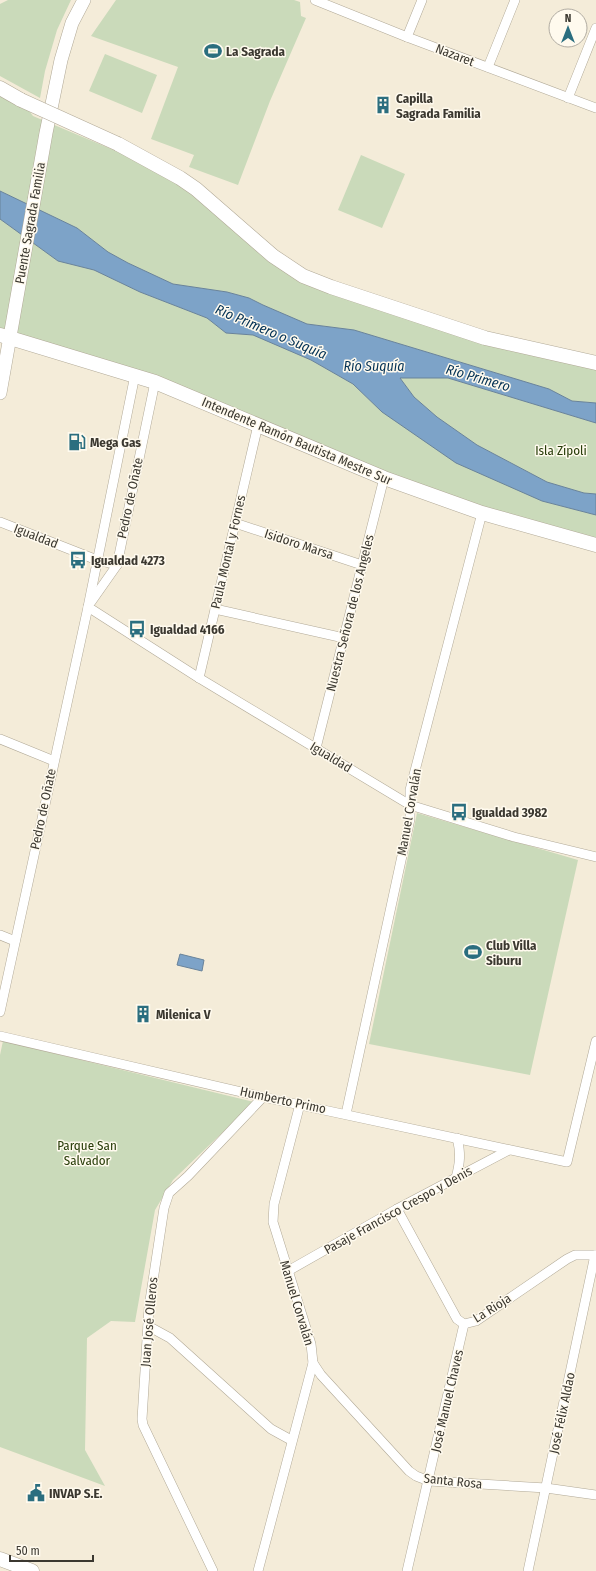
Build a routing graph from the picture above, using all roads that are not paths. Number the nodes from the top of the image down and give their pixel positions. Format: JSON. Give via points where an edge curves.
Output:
{"nodes":[{"id":1,"x":84,"y":0,"type":"edge"},
{"id":2,"x":315,"y":0,"type":"edge"},
{"id":3,"x":422,"y":0,"type":"edge"},
{"id":4,"x":515,"y":0,"type":"edge"},
{"id":5,"x":596,"y":28,"type":"edge"},
{"id":6,"x":407,"y":37,"type":"junction"},
{"id":7,"x":488,"y":67,"type":"junction"},
{"id":8,"x":0,"y":88,"type":"edge"},
{"id":9,"x":568,"y":98,"type":"junction"},
{"id":10,"x":596,"y":108,"type":"edge"},
{"id":11,"x":5,"y":336,"type":"edge"},
{"id":12,"x":596,"y":363,"type":"edge"},
{"id":13,"x":135,"y":375,"type":"junction"},
{"id":14,"x":155,"y":382,"type":"junction"},
{"id":15,"x":0,"y":393,"type":"edge"},
{"id":16,"x":258,"y":425,"type":"junction"},
{"id":17,"x":384,"y":478,"type":"junction"},
{"id":18,"x":482,"y":512,"type":"junction"},
{"id":19,"x":0,"y":522,"type":"edge"},
{"id":20,"x":235,"y":523,"type":"junction"},
{"id":21,"x":596,"y":545,"type":"edge"},
{"id":22,"x":97,"y":560,"type":"junction"},
{"id":23,"x":117,"y":565,"type":"junction"},
{"id":24,"x":362,"y":565,"type":"junction"},
{"id":25,"x":88,"y":607,"type":"junction"},
{"id":26,"x":215,"y":609,"type":"junction"},
{"id":27,"x":344,"y":638,"type":"junction"},
{"id":28,"x":199,"y":678,"type":"junction"},
{"id":29,"x":0,"y":739,"type":"edge"},
{"id":30,"x":316,"y":748,"type":"junction"},
{"id":31,"x":54,"y":761,"type":"junction"},
{"id":32,"x":410,"y":805,"type":"junction"},
{"id":33,"x":596,"y":857,"type":"edge"},
{"id":34,"x":0,"y":935,"type":"edge"},
{"id":35,"x":15,"y":941,"type":"junction"},
{"id":36,"x":0,"y":1012,"type":"edge"},
{"id":37,"x":0,"y":1036,"type":"edge"},
{"id":38,"x":596,"y":1042,"type":"edge"},
{"id":39,"x":263,"y":1097,"type":"junction"},
{"id":40,"x":300,"y":1104,"type":"junction"},
{"id":41,"x":346,"y":1114,"type":"junction"},
{"id":42,"x":457,"y":1138,"type":"junction"},
{"id":43,"x":509,"y":1150,"type":"junction"},
{"id":44,"x":456,"y":1178,"type":"junction"},
{"id":45,"x":397,"y":1209,"type":"junction"},
{"id":46,"x":595,"y":1255,"type":"edge"},
{"id":47,"x":288,"y":1271,"type":"junction"},
{"id":48,"x":464,"y":1324,"type":"junction"},
{"id":49,"x":148,"y":1326,"type":"junction"},
{"id":50,"x":313,"y":1363,"type":"junction"},
{"id":51,"x":292,"y":1440,"type":"junction"},
{"id":52,"x":429,"y":1481,"type":"junction"},
{"id":53,"x":546,"y":1488,"type":"junction"},
{"id":54,"x":596,"y":1495,"type":"edge"},
{"id":55,"x":0,"y":1559,"type":"edge"},
{"id":56,"x":32,"y":1571,"type":"edge"},
{"id":57,"x":213,"y":1571,"type":"edge"},
{"id":58,"x":258,"y":1571,"type":"edge"},
{"id":59,"x":407,"y":1571,"type":"edge"},
{"id":60,"x":528,"y":1571,"type":"edge"}],
"edges":[{"from":1,"to":11,"type":"main road","name":"Puente Sagrada Familia","via":[[67,38],[61,60],[14,314]]},
{"from":2,"to":6,"type":"street","name":"Nazaret"},
{"from":3,"to":6,"type":"street"},
{"from":4,"to":7,"type":"street"},
{"from":5,"to":9,"type":"street"},
{"from":6,"to":7,"type":"street","name":"Nazaret"},
{"from":7,"to":9,"type":"street","name":"Nazaret"},
{"from":8,"to":12,"type":"main road","bridge":true,"via":[[118,144],[180,178],[273,256],[303,276],[484,338]]},
{"from":9,"to":10,"type":"street","name":"Nazaret"},
{"from":11,"to":13,"type":"main road","name":"Intendente Ramón Bautista Mestre Sur"},
{"from":11,"to":15,"type":"main road","name":"Puente Sagrada Familia"},
{"from":13,"to":14,"type":"main road","name":"Intendente Ramón Bautista Mestre Sur"},
{"from":13,"to":22,"type":"street","name":"Pedro de Oñate"},
{"from":14,"to":16,"type":"main road","name":"Intendente Ramón Bautista Mestre Sur"},
{"from":14,"to":23,"type":"street","name":"Pedro de Oñate"},
{"from":16,"to":17,"type":"main road","name":"Intendente Ramón Bautista Mestre Sur"},
{"from":16,"to":20,"type":"street","name":"Paula Montal y Fornes"},
{"from":17,"to":18,"type":"main road","name":"Intendente Ramón Bautista Mestre Sur"},
{"from":17,"to":24,"type":"street","name":"Nuestra Señora de los Angeles"},
{"from":18,"to":21,"type":"main road","name":"Intendente Ramón Bautista Mestre Sur"},
{"from":18,"to":32,"type":"street","name":"Manuel Corvalán","via":[[410,790]]},
{"from":19,"to":22,"type":"street","name":"Igualdad"},
{"from":20,"to":24,"type":"street","name":"Isidoro Marsa"},
{"from":20,"to":26,"type":"street","name":"Paula Montal y Fornes"},
{"from":22,"to":23,"type":"street","name":"Igualdad"},
{"from":22,"to":25,"type":"street","name":"Pedro de Oñate"},
{"from":23,"to":25,"type":"street","name":"Pedro de Oñate"},
{"from":24,"to":27,"type":"street","name":"Nuestra Señora de los Angeles"},
{"from":25,"to":28,"type":"street","name":"Igualdad"},
{"from":25,"to":31,"type":"street","name":"Pedro de Oñate"},
{"from":26,"to":27,"type":"street"},
{"from":26,"to":28,"type":"street","name":"Paula Montal y Fornes"},
{"from":27,"to":30,"type":"street","name":"Nuestra Señora de los Angeles"},
{"from":28,"to":30,"type":"street","name":"Igualdad"},
{"from":29,"to":31,"type":"street"},
{"from":30,"to":32,"type":"street","name":"Igualdad"},
{"from":31,"to":35,"type":"street","name":"Pedro de Oñate"},
{"from":32,"to":33,"type":"street","name":"Igualdad","via":[[514,837]]},
{"from":32,"to":41,"type":"street","name":"Manuel Corvalán","via":[[410,819]]},
{"from":34,"to":35,"type":"street"},
{"from":35,"to":36,"type":"street","name":"Pedro de Oñate"},
{"from":37,"to":39,"type":"street","name":"Humberto Primo"},
{"from":38,"to":43,"type":"street","name":"Humberto Primo","via":[[567,1162]]},
{"from":39,"to":40,"type":"street","name":"Humberto Primo"},
{"from":39,"to":49,"type":"street","name":"Juan José Olleros","via":[[169,1193],[150,1292]]},
{"from":40,"to":41,"type":"street","name":"Humberto Primo"},
{"from":40,"to":47,"type":"street","name":"Manuel Corvalán","via":[[273,1212],[273,1222]]},
{"from":41,"to":42,"type":"street","name":"Humberto Primo"},
{"from":42,"to":43,"type":"street","name":"Humberto Primo"},
{"from":42,"to":44,"type":"street","via":[[460,1162]]},
{"from":43,"to":44,"type":"street","name":"Pasaje Francisco Crespo y Denis"},
{"from":44,"to":45,"type":"street","name":"Pasaje Francisco Crespo y Denis"},
{"from":45,"to":47,"type":"street","name":"Pasaje Francisco Crespo y Denis"},
{"from":45,"to":48,"type":"street","name":"La Rioja","via":[[457,1318]]},
{"from":46,"to":48,"type":"street","name":"La Rioja","via":[[576,1255],[567,1259],[476,1321]]},
{"from":46,"to":53,"type":"street","name":"José Félix Aldao"},
{"from":47,"to":50,"type":"street","name":"Manuel Corvalán","via":[[311,1344]]},
{"from":48,"to":52,"type":"street","name":"José Manuel Chaves"},
{"from":49,"to":51,"type":"street","via":[[170,1338],[271,1429]]},
{"from":49,"to":57,"type":"street","name":"Juan José Olleros","via":[[143,1425]]},
{"from":50,"to":51,"type":"street","name":"Manuel Corvalán"},
{"from":50,"to":52,"type":"street","name":"Santa Rosa","via":[[409,1471]]},
{"from":51,"to":58,"type":"street","name":"Manuel Corvalán"},
{"from":52,"to":53,"type":"street","name":"Santa Rosa"},
{"from":52,"to":59,"type":"street","name":"José Manuel Chaves"},
{"from":53,"to":54,"type":"street","name":"Santa Rosa"},
{"from":53,"to":60,"type":"street","name":"José Félix Aldao"},
{"from":55,"to":56,"type":"main road"}]}
